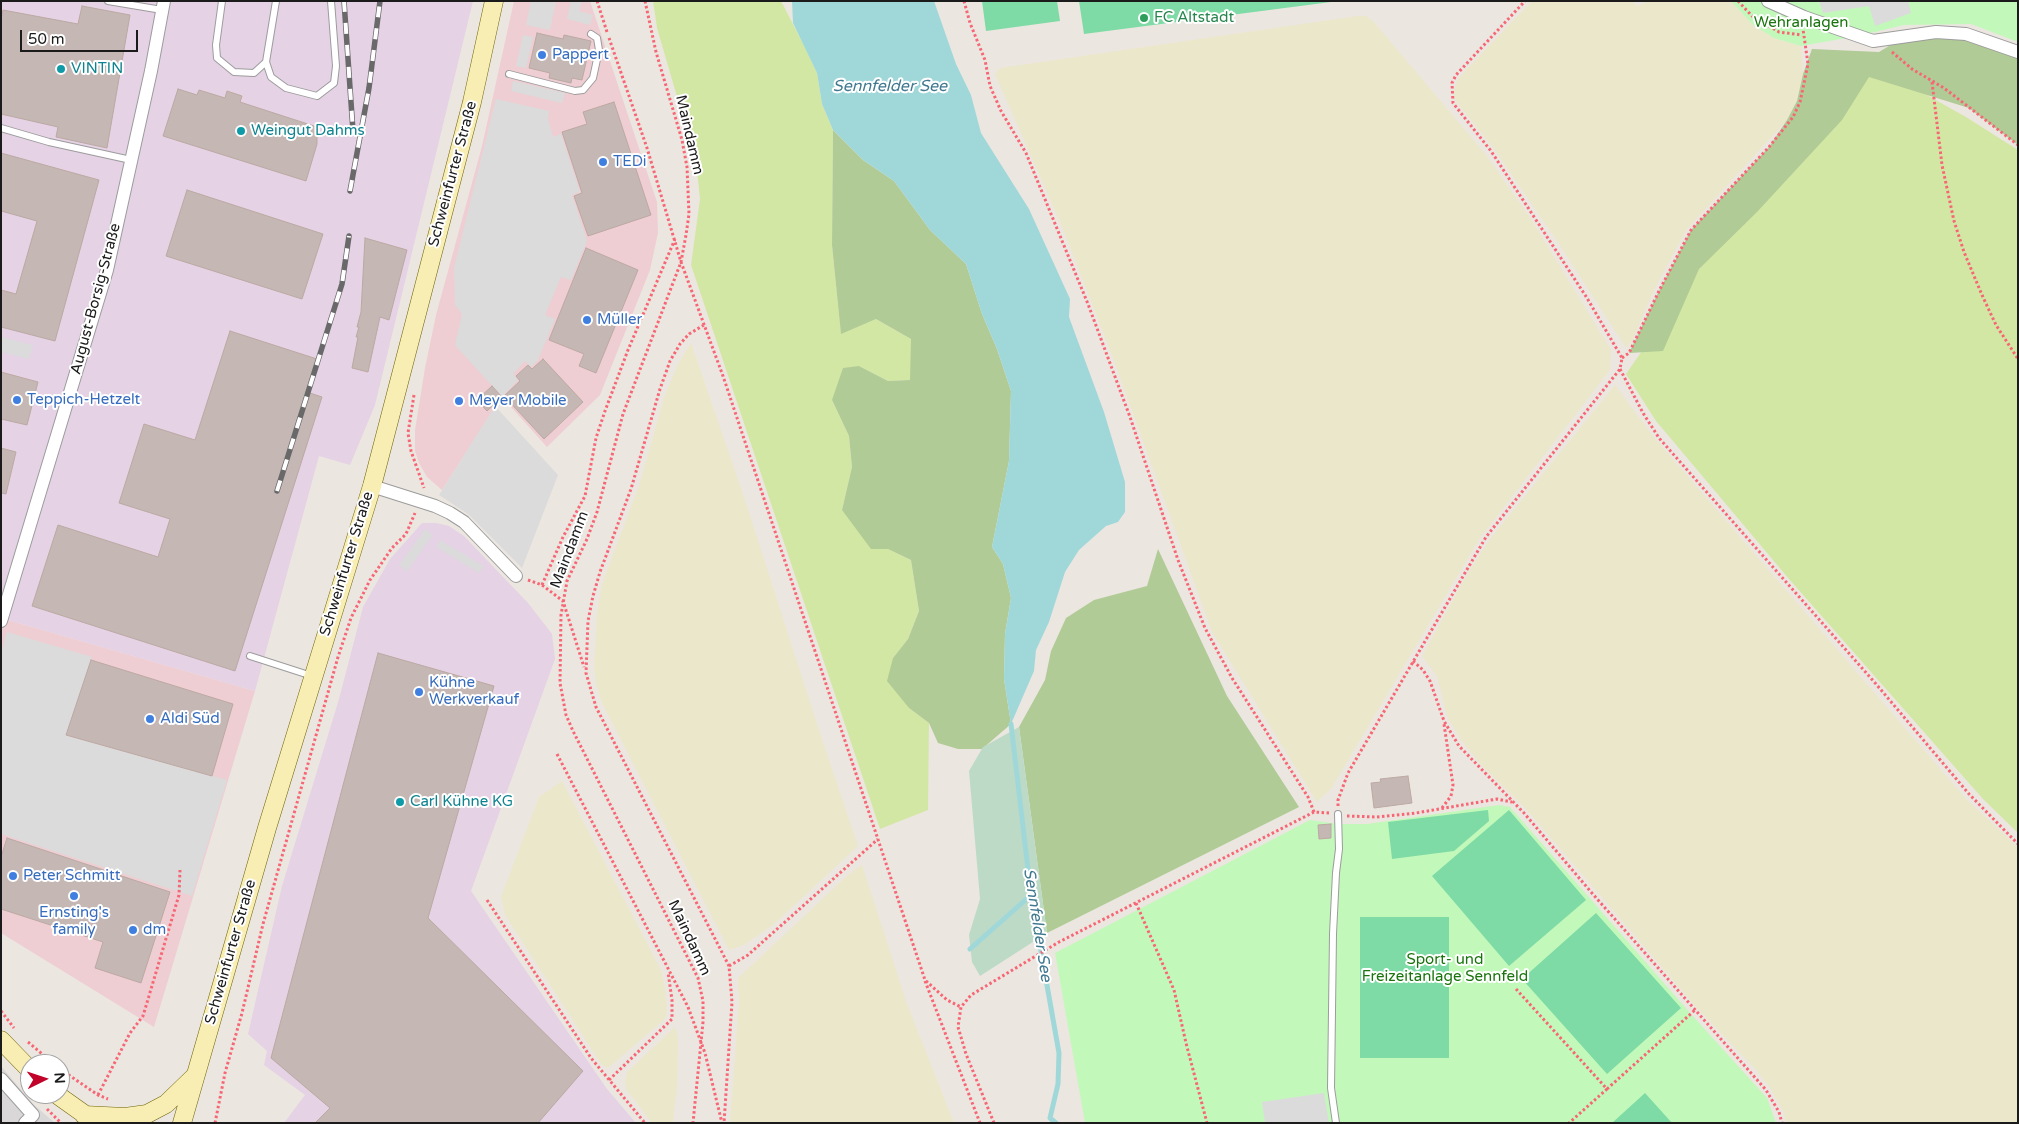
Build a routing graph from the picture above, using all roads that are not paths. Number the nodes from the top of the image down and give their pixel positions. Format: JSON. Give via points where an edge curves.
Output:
{"nodes":[{"id":1,"x":108,"y":1,"type":"edge"},
{"id":2,"x":222,"y":1,"type":"edge"},
{"id":3,"x":276,"y":1,"type":"edge"},
{"id":4,"x":331,"y":1,"type":"edge"},
{"id":5,"x":494,"y":1,"type":"edge"},
{"id":6,"x":1768,"y":1,"type":"edge"},
{"id":7,"x":163,"y":6,"type":"edge"},
{"id":8,"x":591,"y":34,"type":"dead end"},
{"id":9,"x":2018,"y":52,"type":"edge"},
{"id":10,"x":266,"y":62,"type":"junction"},
{"id":11,"x":509,"y":74,"type":"dead end"},
{"id":12,"x":1,"y":128,"type":"edge"},
{"id":13,"x":131,"y":160,"type":"junction"},
{"id":14,"x":372,"y":486,"type":"junction"},
{"id":15,"x":516,"y":576,"type":"road end"},
{"id":16,"x":1,"y":621,"type":"edge"},
{"id":17,"x":250,"y":656,"type":"dead end"},
{"id":18,"x":312,"y":676,"type":"junction"},
{"id":19,"x":1338,"y":814,"type":"road end"},
{"id":20,"x":1,"y":1040,"type":"edge"},
{"id":21,"x":20,"y":1060,"type":"edge"},
{"id":22,"x":196,"y":1075,"type":"junction"},
{"id":23,"x":1,"y":1079,"type":"edge"},
{"id":24,"x":70,"y":1104,"type":"edge"},
{"id":25,"x":90,"y":1119,"type":"edge"},
{"id":26,"x":25,"y":1123,"type":"edge"},
{"id":27,"x":182,"y":1123,"type":"edge"},
{"id":28,"x":1336,"y":1123,"type":"edge"}],
"edges":[{"from":1,"to":7,"type":"lane"},
{"from":2,"to":10,"type":"lane","via":[[217,58],[234,72],[254,73]]},
{"from":3,"to":10,"type":"lane"},
{"from":4,"to":10,"type":"lane","via":[[336,66],[334,83],[317,96],[286,88],[271,77]]},
{"from":5,"to":14,"type":"main road","name":"Schweinfurter Straße","via":[[470,111]]},
{"from":6,"to":9,"type":"street","via":[[1872,41],[1936,32],[1966,34]]},
{"from":7,"to":13,"type":"street","name":"August-Borsig-Straße"},
{"from":8,"to":11,"type":"lane","via":[[597,38],[599,50],[593,78],[583,90],[574,91]]},
{"from":12,"to":13,"type":"lane"},
{"from":13,"to":16,"type":"street","name":"August-Borsig-Straße","via":[[107,270]]},
{"from":14,"to":15,"type":"street","via":[[450,513],[464,522]]},
{"from":14,"to":18,"type":"main road","name":"Schweinfurter Straße"},
{"from":17,"to":18,"type":"lane"},
{"from":18,"to":22,"type":"main road","name":"Schweinfurter Straße"},
{"from":19,"to":28,"type":"lane","via":[[1331,1088]]},
{"from":20,"to":21,"type":"main road"},
{"from":22,"to":25,"type":"main road","via":[[166,1104],[147,1114]]},
{"from":22,"to":27,"type":"main road","name":"Schweinfurter Straße"},
{"from":23,"to":26,"type":"street","via":[[33,1115]]},
{"from":24,"to":25,"type":"main road"}]}
